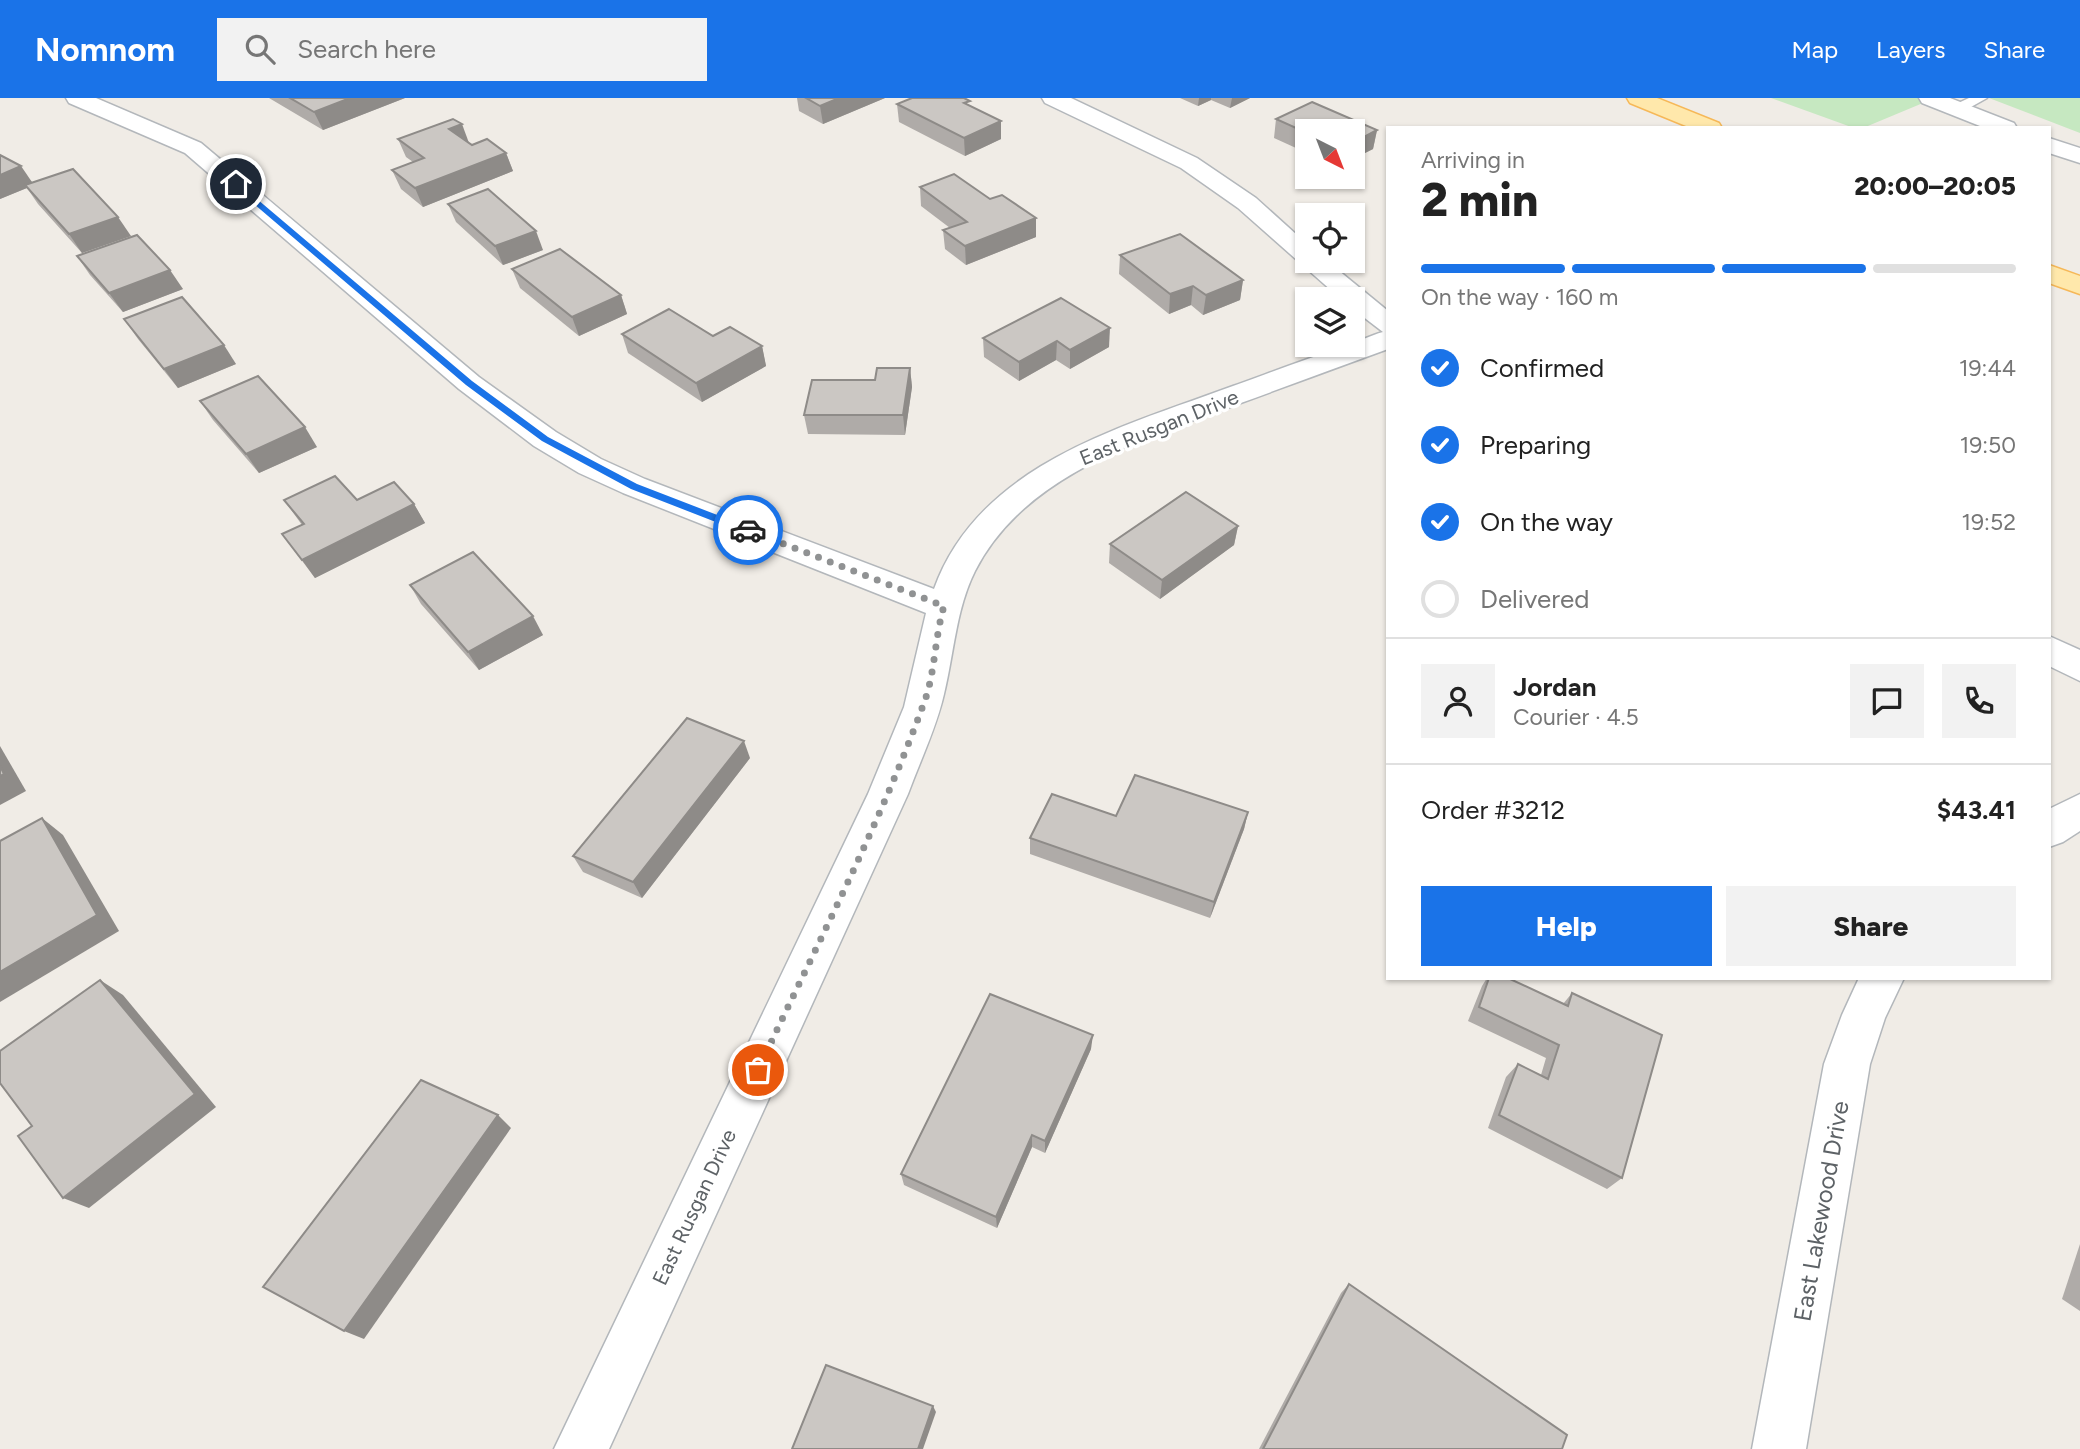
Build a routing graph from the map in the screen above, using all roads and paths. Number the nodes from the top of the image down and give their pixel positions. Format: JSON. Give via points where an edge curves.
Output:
{"nodes":[{"id":1,"x":77,"y":98,"type":"edge"},
{"id":2,"x":1053,"y":98,"type":"edge"},
{"id":3,"x":1638,"y":98,"type":"edge"},
{"id":4,"x":1930,"y":98,"type":"edge"},
{"id":5,"x":1980,"y":98,"type":"edge"},
{"id":6,"x":1956,"y":109,"type":"junction"},
{"id":7,"x":1705,"y":126,"type":"edge"},
{"id":8,"x":2001,"y":126,"type":"edge"},
{"id":9,"x":2051,"y":146,"type":"edge"},
{"id":10,"x":2080,"y":156,"type":"edge"},
{"id":11,"x":1295,"y":246,"type":"edge"},
{"id":12,"x":1326,"y":273,"type":"edge"},
{"id":13,"x":2051,"y":274,"type":"edge"},
{"id":14,"x":2080,"y":286,"type":"edge"},
{"id":15,"x":1386,"y":323,"type":"edge"},
{"id":16,"x":1386,"y":340,"type":"edge"},
{"id":17,"x":944,"y":606,"type":"junction"},
{"id":18,"x":2051,"y":650,"type":"edge"},
{"id":19,"x":2080,"y":667,"type":"edge"},
{"id":20,"x":2080,"y":810,"type":"edge"},
{"id":21,"x":2051,"y":829,"type":"edge"},
{"id":22,"x":1881,"y":980,"type":"edge"},
{"id":23,"x":582,"y":1449,"type":"edge"},
{"id":24,"x":1779,"y":1449,"type":"edge"}],
"edges":[{"from":1,"to":17,"type":"street","via":[[193,148],[469,383],[579,459],[634,486]]},
{"from":2,"to":11,"type":"street","via":[[1189,163],[1247,203]]},
{"from":3,"to":7,"type":"main road"},
{"from":4,"to":6,"type":"street"},
{"from":5,"to":6,"type":"lane"},
{"from":6,"to":8,"type":"street"},
{"from":9,"to":10,"type":"street"},
{"from":12,"to":15,"type":"street"},
{"from":13,"to":14,"type":"main road"},
{"from":16,"to":17,"type":"street","name":"East Rusgan Drive","via":[[1152,425],[1073,462],[1008,507],[981,535],[960,567]]},
{"from":17,"to":23,"type":"street","name":"East Rusgan Drive","via":[[926,697],[888,794]]},
{"from":18,"to":19,"type":"street"},
{"from":20,"to":21,"type":"street"},
{"from":22,"to":24,"type":"street","name":"East Lakewood Drive","via":[[1847,1064]]}]}
